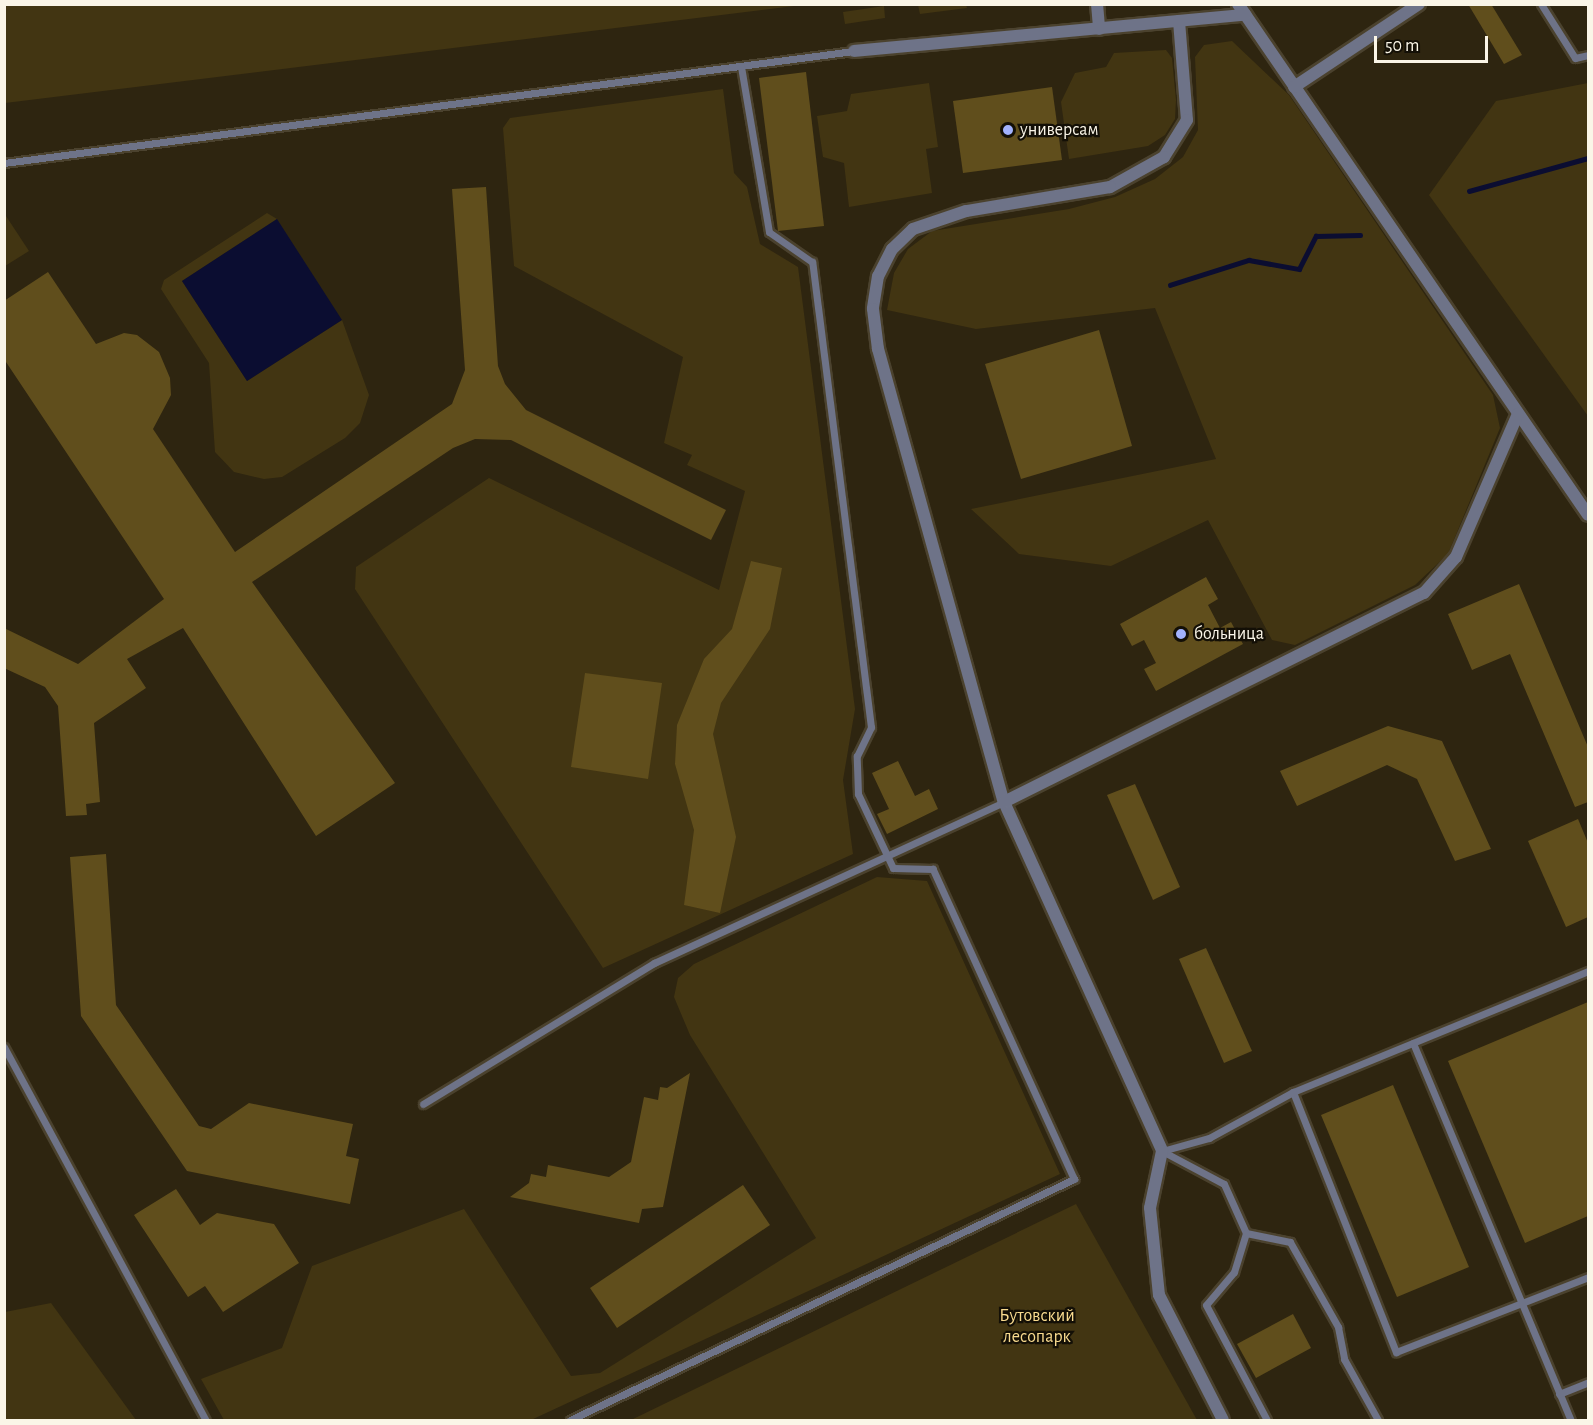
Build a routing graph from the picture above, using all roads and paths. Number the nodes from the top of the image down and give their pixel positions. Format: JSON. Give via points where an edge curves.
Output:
{"nodes":[{"id":1,"x":1097,"y":4,"type":"edge"},
{"id":2,"x":1419,"y":4,"type":"edge"},
{"id":3,"x":1541,"y":4,"type":"edge"},
{"id":4,"x":1241,"y":10,"type":"edge"},
{"id":5,"x":1179,"y":21,"type":"junction"},
{"id":6,"x":1099,"y":28,"type":"junction"},
{"id":7,"x":854,"y":51,"type":"joint"},
{"id":8,"x":1588,"y":55,"type":"edge"},
{"id":9,"x":741,"y":66,"type":"junction"},
{"id":10,"x":1294,"y":87,"type":"junction"},
{"id":11,"x":4,"y":163,"type":"edge"},
{"id":12,"x":1518,"y":414,"type":"junction"},
{"id":13,"x":1588,"y":515,"type":"edge"},
{"id":14,"x":1004,"y":802,"type":"junction"},
{"id":15,"x":888,"y":857,"type":"junction"},
{"id":16,"x":1588,"y":971,"type":"edge"},
{"id":17,"x":1413,"y":1043,"type":"junction"},
{"id":18,"x":4,"y":1047,"type":"edge"},
{"id":19,"x":1293,"y":1092,"type":"junction"},
{"id":20,"x":423,"y":1104,"type":"dead end"},
{"id":21,"x":1162,"y":1150,"type":"junction"},
{"id":22,"x":1246,"y":1233,"type":"junction"},
{"id":23,"x":1588,"y":1277,"type":"edge"},
{"id":24,"x":1520,"y":1303,"type":"junction"},
{"id":25,"x":1588,"y":1382,"type":"edge"},
{"id":26,"x":1559,"y":1394,"type":"junction"},
{"id":27,"x":206,"y":1420,"type":"edge"},
{"id":28,"x":570,"y":1420,"type":"edge"},
{"id":29,"x":1223,"y":1420,"type":"edge"},
{"id":30,"x":1267,"y":1420,"type":"edge"},
{"id":31,"x":1378,"y":1420,"type":"edge"},
{"id":32,"x":1571,"y":1420,"type":"edge"}],
"edges":[{"from":1,"to":6,"type":"street"},
{"from":2,"to":10,"type":"street"},
{"from":3,"to":8,"type":"lane","via":[[1575,58]]},
{"from":4,"to":5,"type":"street"},
{"from":4,"to":10,"type":"street"},
{"from":5,"to":6,"type":"street"},
{"from":5,"to":14,"type":"street","via":[[1187,120],[1164,157],[1110,187],[937,218],[913,229],[892,249],[878,276],[873,309],[878,349]]},
{"from":6,"to":7,"type":"street"},
{"from":7,"to":9,"type":"lane"},
{"from":9,"to":11,"type":"lane"},
{"from":9,"to":15,"type":"lane","via":[[769,232],[812,262],[871,728],[857,756],[858,794]]},
{"from":10,"to":12,"type":"street"},
{"from":12,"to":13,"type":"street"},
{"from":12,"to":14,"type":"street","via":[[1456,557],[1424,593]]},
{"from":14,"to":15,"type":"lane"},
{"from":14,"to":21,"type":"street"},
{"from":15,"to":20,"type":"lane","via":[[654,963]]},
{"from":15,"to":28,"type":"lane","via":[[893,868],[933,869],[1074,1179]]},
{"from":16,"to":17,"type":"lane"},
{"from":17,"to":19,"type":"lane"},
{"from":17,"to":24,"type":"lane"},
{"from":18,"to":27,"type":"lane"},
{"from":19,"to":21,"type":"lane","via":[[1209,1138]]},
{"from":19,"to":24,"type":"lane","via":[[1396,1352]]},
{"from":21,"to":22,"type":"lane","via":[[1224,1184]]},
{"from":21,"to":29,"type":"street","via":[[1150,1208],[1159,1295]]},
{"from":22,"to":30,"type":"lane","via":[[1234,1272],[1206,1305]]},
{"from":22,"to":31,"type":"lane","via":[[1290,1242],[1338,1327],[1344,1359]]},
{"from":23,"to":24,"type":"lane"},
{"from":24,"to":26,"type":"lane"},
{"from":25,"to":26,"type":"lane"},
{"from":26,"to":32,"type":"lane"}]}
